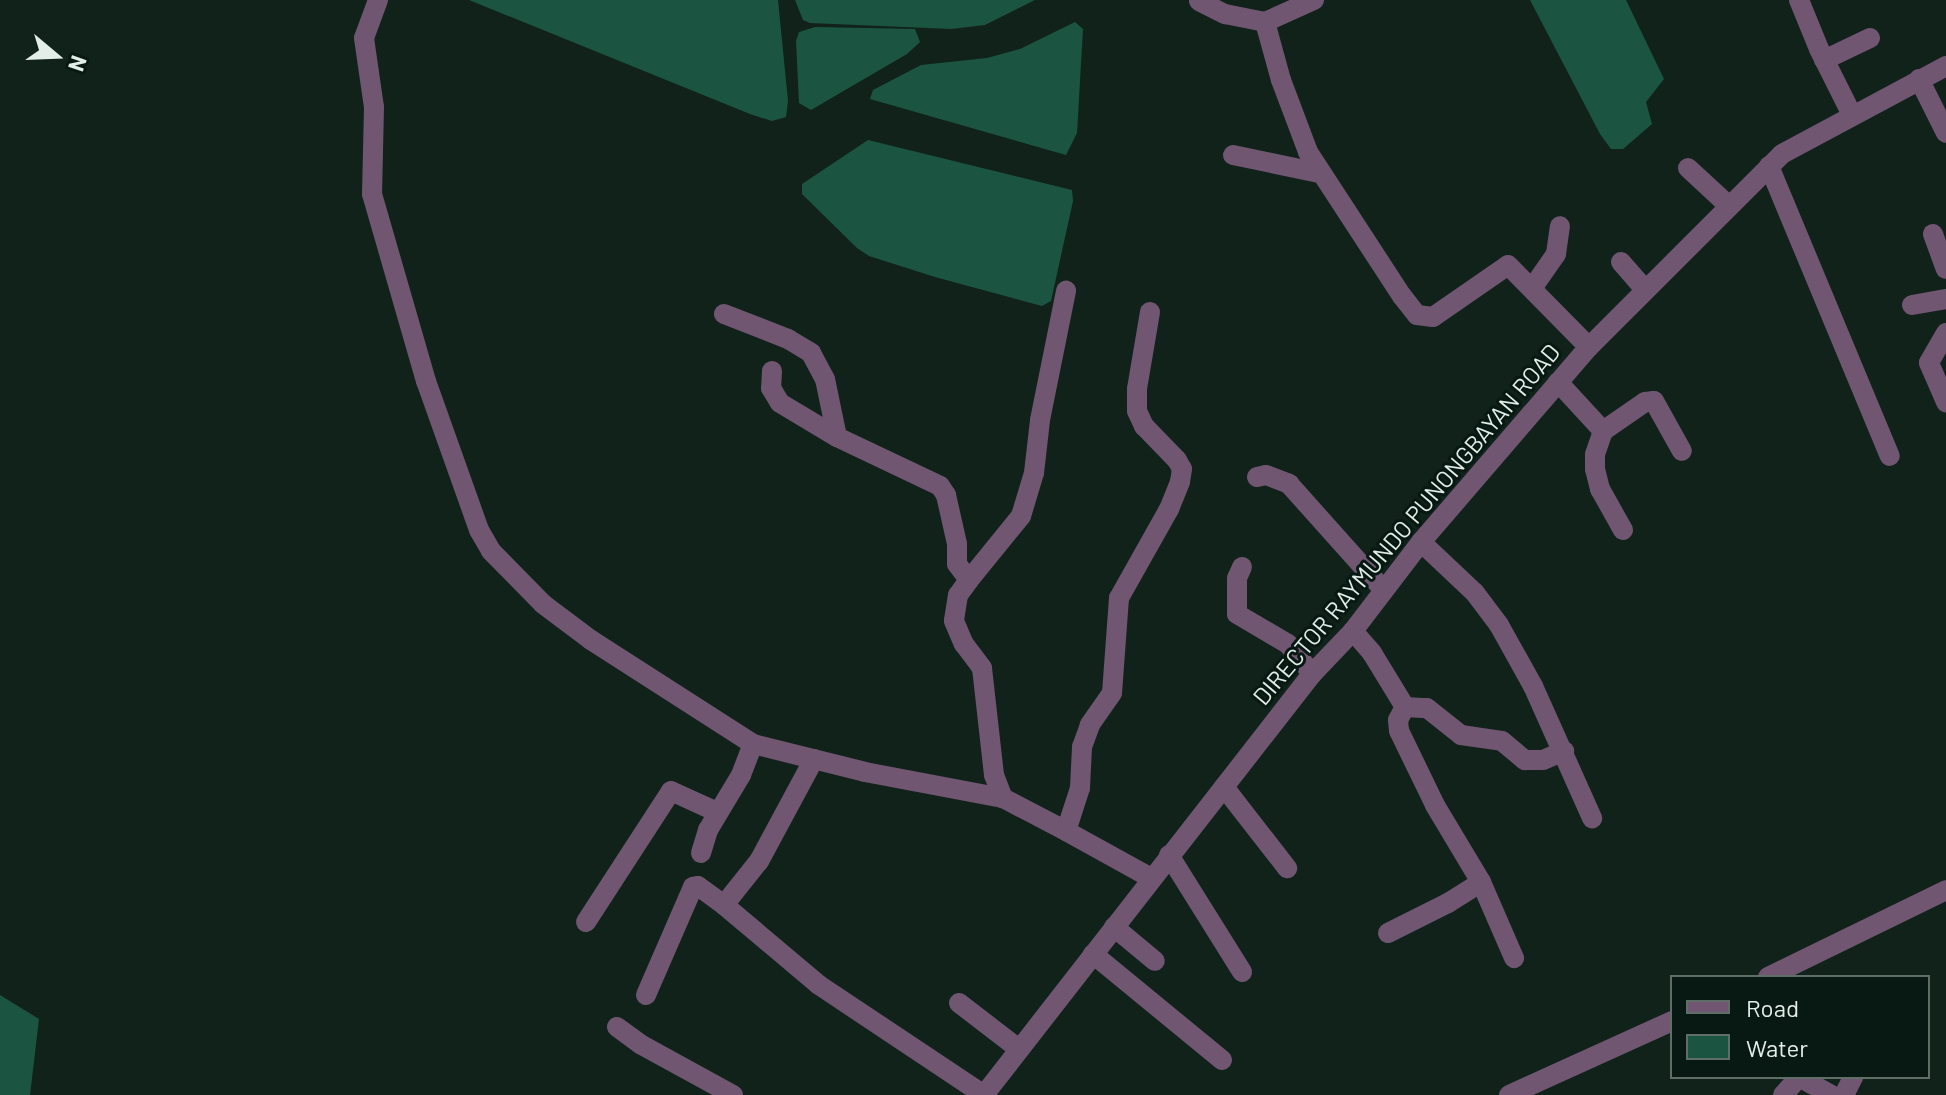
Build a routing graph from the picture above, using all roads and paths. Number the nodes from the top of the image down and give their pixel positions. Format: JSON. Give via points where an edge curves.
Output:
{"nodes":[{"id":1,"x":378,"y":0,"type":"edge"},
{"id":2,"x":1314,"y":0,"type":"edge"},
{"id":3,"x":1799,"y":0,"type":"edge"},
{"id":4,"x":1199,"y":1,"type":"edge"},
{"id":5,"x":1265,"y":22,"type":"junction"},
{"id":6,"x":1870,"y":38,"type":"dead end"},
{"id":7,"x":1824,"y":60,"type":"junction"},
{"id":8,"x":1945,"y":67,"type":"edge"},
{"id":9,"x":1919,"y":79,"type":"junction"},
{"id":10,"x":1852,"y":115,"type":"junction"},
{"id":11,"x":1946,"y":133,"type":"edge"},
{"id":12,"x":1233,"y":155,"type":"dead end"},
{"id":13,"x":1769,"y":166,"type":"junction"},
{"id":14,"x":1688,"y":168,"type":"dead end"},
{"id":15,"x":1319,"y":173,"type":"junction"},
{"id":16,"x":1728,"y":205,"type":"junction"},
{"id":17,"x":1560,"y":226,"type":"dead end"},
{"id":18,"x":1933,"y":234,"type":"dead end"},
{"id":19,"x":1621,"y":262,"type":"dead end"},
{"id":20,"x":1946,"y":269,"type":"edge"},
{"id":21,"x":1533,"y":287,"type":"junction"},
{"id":22,"x":1645,"y":290,"type":"junction"},
{"id":23,"x":1066,"y":291,"type":"dead end"},
{"id":24,"x":1946,"y":299,"type":"edge"},
{"id":25,"x":1912,"y":305,"type":"dead end"},
{"id":26,"x":1150,"y":312,"type":"dead end"},
{"id":27,"x":724,"y":314,"type":"dead end"},
{"id":28,"x":1946,"y":333,"type":"edge"},
{"id":29,"x":1589,"y":347,"type":"junction"},
{"id":30,"x":772,"y":371,"type":"dead end"},
{"id":31,"x":1558,"y":382,"type":"junction"},
{"id":32,"x":1946,"y":402,"type":"edge"},
{"id":33,"x":1603,"y":431,"type":"junction"},
{"id":34,"x":837,"y":437,"type":"junction"},
{"id":35,"x":1682,"y":451,"type":"dead end"},
{"id":36,"x":1890,"y":456,"type":"dead end"},
{"id":37,"x":1257,"y":477,"type":"dead end"},
{"id":38,"x":1623,"y":530,"type":"dead end"},
{"id":39,"x":1421,"y":542,"type":"junction"},
{"id":40,"x":1242,"y":567,"type":"dead end"},
{"id":41,"x":969,"y":580,"type":"junction"},
{"id":42,"x":1383,"y":589,"type":"junction"},
{"id":43,"x":1353,"y":631,"type":"junction"},
{"id":44,"x":1312,"y":674,"type":"junction"},
{"id":45,"x":1405,"y":707,"type":"junction"},
{"id":46,"x":753,"y":744,"type":"junction"},
{"id":47,"x":1564,"y":751,"type":"junction"},
{"id":48,"x":814,"y":759,"type":"junction"},
{"id":49,"x":1224,"y":787,"type":"junction"},
{"id":50,"x":1003,"y":798,"type":"junction"},
{"id":51,"x":717,"y":812,"type":"junction"},
{"id":52,"x":1592,"y":818,"type":"dead end"},
{"id":53,"x":1066,"y":831,"type":"junction"},
{"id":54,"x":701,"y":853,"type":"dead end"},
{"id":55,"x":1169,"y":855,"type":"junction"},
{"id":56,"x":1287,"y":868,"type":"dead end"},
{"id":57,"x":1151,"y":878,"type":"junction"},
{"id":58,"x":1481,"y":882,"type":"junction"},
{"id":59,"x":1946,"y":890,"type":"edge"},
{"id":60,"x":724,"y":905,"type":"junction"},
{"id":61,"x":586,"y":922,"type":"dead end"},
{"id":62,"x":1114,"y":927,"type":"junction"},
{"id":63,"x":1388,"y":933,"type":"dead end"},
{"id":64,"x":1093,"y":954,"type":"junction"},
{"id":65,"x":1514,"y":958,"type":"dead end"},
{"id":66,"x":1155,"y":961,"type":"dead end"},
{"id":67,"x":1242,"y":972,"type":"dead end"},
{"id":68,"x":1772,"y":975,"type":"edge"},
{"id":69,"x":646,"y":995,"type":"dead end"},
{"id":70,"x":959,"y":1003,"type":"dead end"},
{"id":71,"x":1670,"y":1022,"type":"edge"},
{"id":72,"x":617,"y":1027,"type":"dead end"},
{"id":73,"x":1019,"y":1049,"type":"junction"},
{"id":74,"x":1222,"y":1060,"type":"dead end"},
{"id":75,"x":1797,"y":1079,"type":"edge"},
{"id":76,"x":1803,"y":1079,"type":"edge"},
{"id":77,"x":733,"y":1095,"type":"edge"},
{"id":78,"x":984,"y":1095,"type":"edge"},
{"id":79,"x":1509,"y":1095,"type":"edge"},
{"id":80,"x":1783,"y":1095,"type":"edge"},
{"id":81,"x":1832,"y":1095,"type":"edge"}],
"edges":[{"from":1,"to":46,"type":"street","via":[[364,38],[374,107],[372,194],[426,381],[479,530],[507,569],[543,604]]},
{"from":2,"to":5,"type":"street"},
{"from":3,"to":7,"type":"street"},
{"from":4,"to":5,"type":"street","via":[[1225,14]]},
{"from":5,"to":15,"type":"street","via":[[1281,80]]},
{"from":6,"to":7,"type":"street"},
{"from":7,"to":10,"type":"street"},
{"from":8,"to":9,"type":"street","name":"DIRECTOR RAYMUNDO PUNONGBAYAN ROAD"},
{"from":9,"to":10,"type":"street","name":"DIRECTOR RAYMUNDO PUNONGBAYAN ROAD"},
{"from":9,"to":11,"type":"street"},
{"from":10,"to":13,"type":"street","name":"DIRECTOR RAYMUNDO PUNONGBAYAN ROAD"},
{"from":12,"to":15,"type":"street"},
{"from":13,"to":16,"type":"street","name":"DIRECTOR RAYMUNDO PUNONGBAYAN ROAD"},
{"from":13,"to":36,"type":"street"},
{"from":14,"to":16,"type":"street"},
{"from":15,"to":21,"type":"street","via":[[1417,315],[1433,317],[1505,266],[1512,266]]},
{"from":16,"to":22,"type":"street","name":"DIRECTOR RAYMUNDO PUNONGBAYAN ROAD"},
{"from":17,"to":21,"type":"street","via":[[1556,254]]},
{"from":18,"to":20,"type":"street"},
{"from":19,"to":22,"type":"street"},
{"from":21,"to":29,"type":"street"},
{"from":22,"to":29,"type":"street","name":"DIRECTOR RAYMUNDO PUNONGBAYAN ROAD"},
{"from":23,"to":41,"type":"street","via":[[1034,473],[1021,516]]},
{"from":24,"to":25,"type":"street"},
{"from":26,"to":53,"type":"street","via":[[1137,411],[1144,426],[1177,460],[1180,482],[1119,598],[1112,693],[1082,747],[1080,788]]},
{"from":27,"to":34,"type":"street","via":[[811,353],[825,379]]},
{"from":28,"to":32,"type":"street","via":[[1929,363]]},
{"from":29,"to":31,"type":"street","name":"DIRECTOR RAYMUNDO PUNONGBAYAN ROAD"},
{"from":30,"to":34,"type":"street","via":[[771,388],[780,403]]},
{"from":31,"to":33,"type":"street"},
{"from":31,"to":39,"type":"street","name":"DIRECTOR RAYMUNDO PUNONGBAYAN ROAD"},
{"from":33,"to":35,"type":"street","via":[[1654,401]]},
{"from":33,"to":38,"type":"street","via":[[1595,469]]},
{"from":34,"to":41,"type":"street","via":[[940,486],[949,506],[957,564]]},
{"from":37,"to":42,"type":"street","via":[[1289,484]]},
{"from":39,"to":42,"type":"street","name":"DIRECTOR RAYMUNDO PUNONGBAYAN ROAD"},
{"from":39,"to":47,"type":"street","via":[[1475,593],[1499,625]]},
{"from":40,"to":44,"type":"street","via":[[1237,614],[1288,644]]},
{"from":41,"to":50,"type":"street","via":[[958,595],[954,621],[982,668],[994,775]]},
{"from":42,"to":43,"type":"street","name":"DIRECTOR RAYMUNDO PUNONGBAYAN ROAD"},
{"from":43,"to":44,"type":"street","name":"DIRECTOR RAYMUNDO PUNONGBAYAN ROAD"},
{"from":43,"to":45,"type":"street"},
{"from":44,"to":49,"type":"street","name":"DIRECTOR RAYMUNDO PUNONGBAYAN ROAD"},
{"from":45,"to":47,"type":"street","via":[[1427,708],[1461,735],[1502,741],[1525,760],[1543,760]]},
{"from":45,"to":58,"type":"street","via":[[1399,731]]},
{"from":46,"to":48,"type":"street"},
{"from":46,"to":51,"type":"street"},
{"from":47,"to":52,"type":"street"},
{"from":48,"to":50,"type":"street"},
{"from":48,"to":60,"type":"street","via":[[759,861]]},
{"from":49,"to":55,"type":"street","name":"DIRECTOR RAYMUNDO PUNONGBAYAN ROAD"},
{"from":49,"to":56,"type":"street"},
{"from":50,"to":53,"type":"street"},
{"from":51,"to":54,"type":"street"},
{"from":51,"to":61,"type":"street","via":[[671,791]]},
{"from":53,"to":57,"type":"street"},
{"from":55,"to":57,"type":"street","name":"DIRECTOR RAYMUNDO PUNONGBAYAN ROAD"},
{"from":55,"to":67,"type":"street"},
{"from":57,"to":62,"type":"street","name":"DIRECTOR RAYMUNDO PUNONGBAYAN ROAD"},
{"from":58,"to":63,"type":"street"},
{"from":58,"to":65,"type":"street"},
{"from":59,"to":68,"type":"street"},
{"from":60,"to":69,"type":"street","via":[[693,887]]},
{"from":60,"to":78,"type":"street","via":[[819,985]]},
{"from":62,"to":64,"type":"street","name":"DIRECTOR RAYMUNDO PUNONGBAYAN ROAD"},
{"from":62,"to":66,"type":"street"},
{"from":64,"to":73,"type":"street","name":"DIRECTOR RAYMUNDO PUNONGBAYAN ROAD"},
{"from":64,"to":74,"type":"street"},
{"from":70,"to":73,"type":"street"},
{"from":71,"to":79,"type":"street"},
{"from":72,"to":77,"type":"street"},
{"from":73,"to":78,"type":"street","name":"DIRECTOR RAYMUNDO PUNONGBAYAN ROAD"},
{"from":75,"to":80,"type":"street"},
{"from":76,"to":81,"type":"street"}]}
